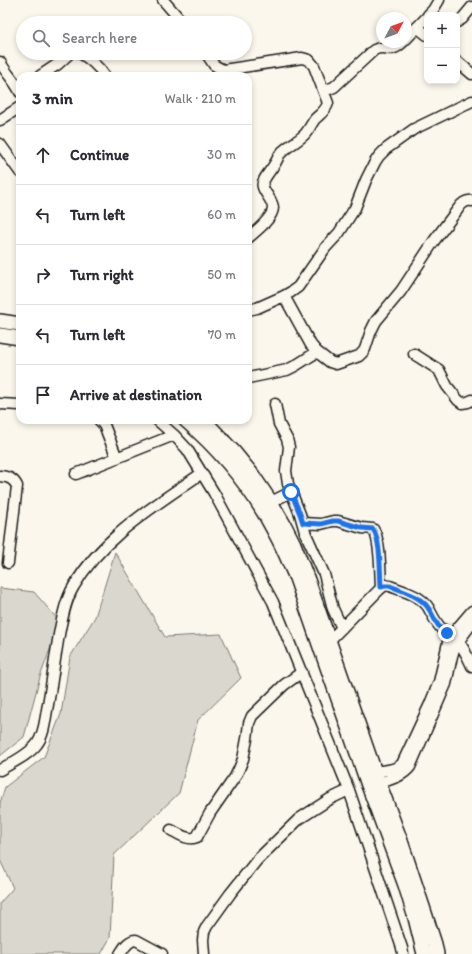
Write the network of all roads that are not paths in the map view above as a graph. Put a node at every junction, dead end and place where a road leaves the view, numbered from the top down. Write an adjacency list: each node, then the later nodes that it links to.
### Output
1 (163, 0): 5 (street)
2 (439, 0): 4 (street)
3 (472, 7): 6 (street)
4 (433, 12)
5 (177, 16)
6 (460, 20)
7 (424, 21): 8 (street)
8 (417, 27): 9 (street); 10 (street)
9 (412, 32)
10 (424, 33)
11 (378, 48): 23 (street)
12 (384, 48): 13 (street)
13 (395, 48)
14 (62, 60): 19 (street)
15 (91, 60): 20 (street)
16 (211, 60): 23 (street)
17 (0, 62): 22 (street)
18 (460, 64): 21 (street)
19 (46, 72)
20 (101, 72)
21 (472, 74)
22 (16, 84)
23 (324, 92): 30 (street)
24 (472, 101): 31 (street)
25 (16, 110): 26 (street)
26 (0, 120)
27 (0, 144): 28 (street)
28 (16, 166)
29 (472, 201): 37 (street)
30 (252, 234)
31 (284, 296): 32 (street); 37 (street)
32 (252, 309)
33 (0, 321): 34 (main road)
34 (16, 323)
35 (0, 335): 36 (main road)
36 (16, 337)
37 (317, 352): 39 (street)
38 (414, 354): 40 (street)
39 (252, 377)
40 (472, 400)
41 (0, 404): 43 (street)
42 (275, 404): 53 (street)
43 (16, 405)
44 (103, 424): 49 (street)
45 (162, 424): 48 (street)
46 (190, 424): 75 (main road)
47 (208, 424): 54 (main road)
48 (174, 435): 49 (street); 50 (street)
49 (117, 458): 51 (street)
50 (202, 473): 56 (street); 67 (street)
51 (76, 474)
52 (0, 476): 58 (street)
53 (291, 492): 54 (street); 55 (street)
54 (271, 502): 64 (main road)
55 (303, 523): 59 (street); 62 (street)
56 (242, 543): 57 (street); 66 (street)
57 (233, 549)
58 (8, 563)
59 (381, 587): 62 (street); 63 (street)
60 (472, 611): 63 (street)
61 (472, 623): 63 (street)
62 (342, 628): 64 (street)
63 (455, 638): 65 (street); 68 (street)
64 (329, 641): 68 (main road)
65 (472, 666)
66 (302, 672): 69 (street); 70 (street)
67 (0, 770)
68 (377, 777): 76 (main road)
69 (350, 790): 73 (street); 74 (street)
70 (171, 830)
71 (120, 954): 72 (street)
72 (162, 954)
73 (204, 954)
74 (402, 954)
75 (424, 954)
76 (437, 954)

